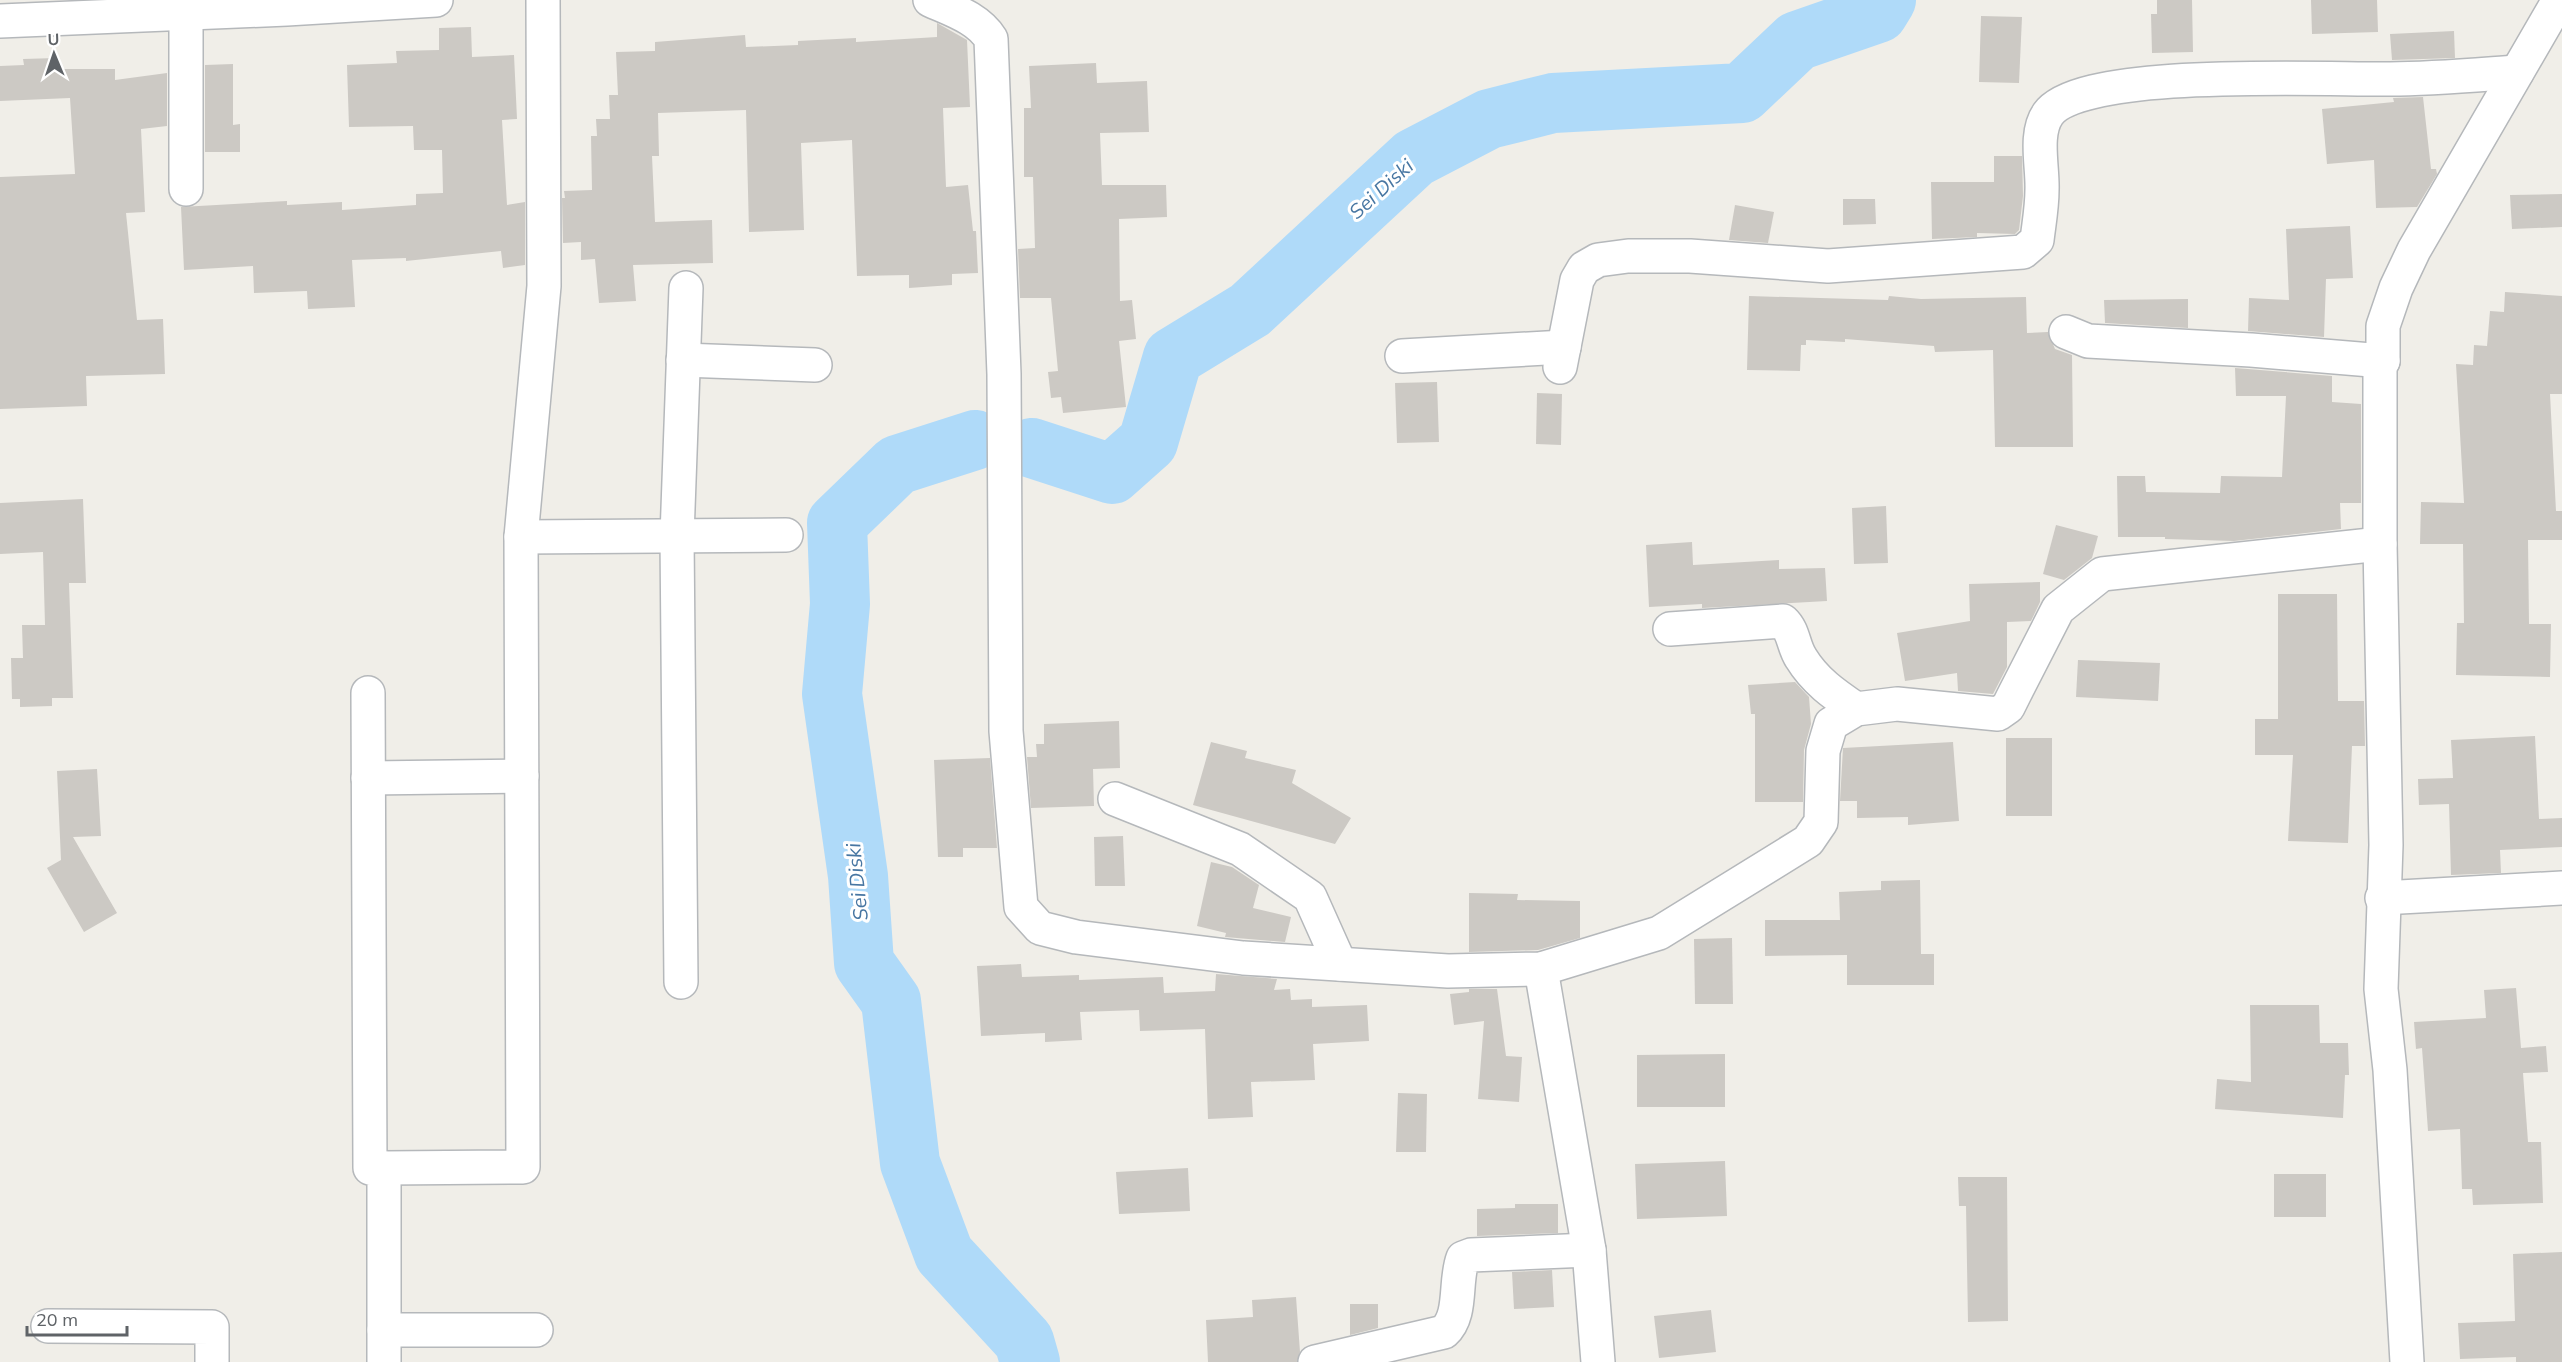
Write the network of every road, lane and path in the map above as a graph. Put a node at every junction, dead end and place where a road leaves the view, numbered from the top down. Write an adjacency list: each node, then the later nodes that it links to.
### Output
1 (435, 0): 5 (street)
2 (543, 0): 18 (street)
3 (930, 0): 28 (street)
4 (2559, 0): 8 (street)
5 (287, 5): 6 (street)
6 (186, 14): 7 (street); 9 (street)
7 (0, 21)
8 (2517, 72): 12 (street); 14 (street)
9 (186, 189)
10 (686, 288): 13 (street)
11 (2066, 332): 14 (street)
12 (1402, 356)
13 (683, 360): 15 (street); 17 (street)
14 (2383, 361): 19 (street)
15 (814, 365)
16 (786, 535): 17 (street)
17 (677, 536): 18 (street); 30 (street)
18 (521, 537): 23 (street)
19 (2380, 544): 22 (street); 27 (street)
20 (1670, 629): 22 (street)
21 (368, 693): 24 (street)
22 (1856, 709): 29 (street)
23 (522, 776): 24 (street); 31 (street)
24 (368, 778): 31 (street)
25 (1115, 799): 28 (street)
26 (2562, 888): 27 (street)
27 (2382, 898): 40 (street)
28 (1340, 964): 29 (street)
29 (1541, 969): 32 (street)
30 (681, 982)
31 (384, 1167): 34 (street)
32 (1589, 1250): 38 (street); 39 (street)
33 (48, 1326): 36 (street)
34 (384, 1330): 35 (street); 37 (street)
35 (536, 1330)
36 (212, 1362)
37 (384, 1362)
38 (1315, 1362)
39 (1598, 1362)
40 (2407, 1362)

